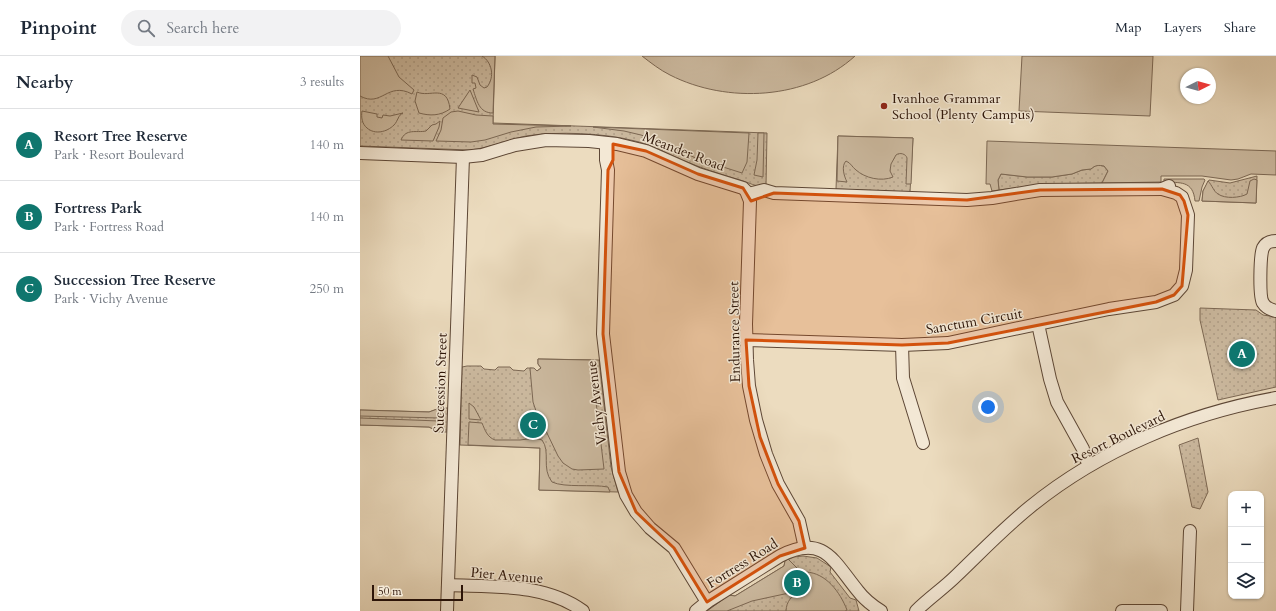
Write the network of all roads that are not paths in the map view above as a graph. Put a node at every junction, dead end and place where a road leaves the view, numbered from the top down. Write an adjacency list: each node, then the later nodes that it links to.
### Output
1 (610, 143): 3 (street, Meander Road); 4 (street, Meander Road); 17 (street, Vichy Avenue)
2 (360, 153): 3 (street, Meander Road)
3 (463, 157): 15 (street, Succession Street)
4 (749, 198): 7 (street, Sanctum Circuit); 8 (street, Endurance Street)
5 (1276, 241): 6 (street)
6 (1276, 311)
7 (1038, 324): 9 (street, Sanctum Circuit); 12 (street)
8 (746, 340): 9 (street, Sanctum Circuit); 14 (street, Endurance Street)
9 (902, 345): 11 (street)
10 (1276, 398): 12 (street, Resort Boulevard)
11 (923, 443)
12 (1092, 464): 18 (street, Resort Boulevard)
13 (1190, 531): 27 (street)
14 (805, 548): 16 (street, Fortress Road); 17 (street, Fortress Road)
15 (448, 586): 19 (street, Succession Street); 20 (street, Pier Avenue)
16 (858, 592): 22 (street, Fortress Road); 23 (street, Fortress Road)
17 (707, 602): 21 (street, Fortress Road)
18 (919, 608): 24 (street, Resort Boulevard)
19 (448, 611)
20 (583, 611)
21 (696, 611)
22 (863, 611)
23 (881, 611)
24 (906, 611)
25 (1122, 611): 26 (street)
26 (1161, 611)
27 (1187, 611)

